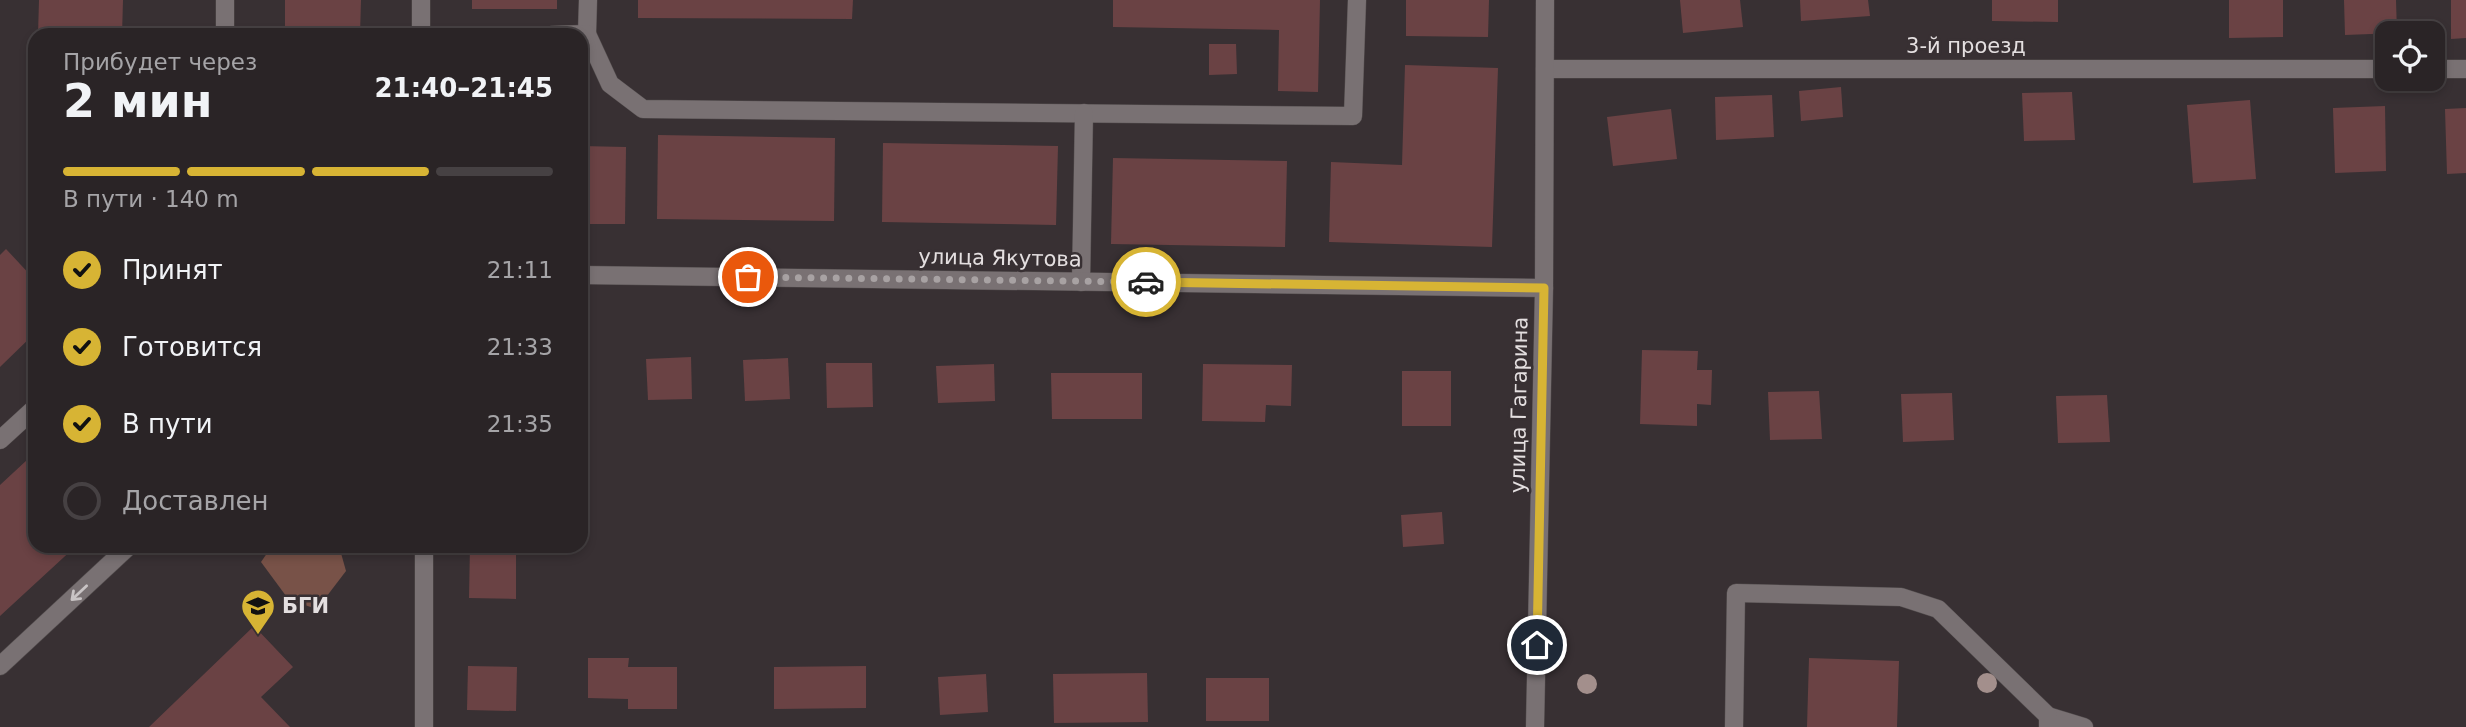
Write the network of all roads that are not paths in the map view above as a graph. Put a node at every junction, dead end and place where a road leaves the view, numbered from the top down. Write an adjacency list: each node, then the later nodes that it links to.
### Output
1 (225, 0): 6 (street)
2 (421, 0): 7 (street)
3 (588, 0): 8 (street)
4 (1357, 0): 14 (street)
5 (1545, 0): 10 (street, улица Гагарина)
6 (225, 28)
7 (421, 28)
8 (587, 28)
9 (588, 36): 14 (street)
10 (1545, 69): 11 (street, 3-й проезд); 17 (street, улица Гагарина)
11 (2375, 69)
12 (2445, 69): 13 (street)
13 (2466, 69)
14 (1084, 113): 16 (street)
15 (588, 275): 16 (street, улица Якутова)
16 (1081, 282): 17 (street, улица Якутова)
17 (1544, 288): 25 (street, улица Гагарина)
18 (28, 414): 19 (street)
19 (0, 440)
20 (121, 553): 22 (street, one-way to 22)
21 (424, 553): 24 (street)
22 (0, 666)
23 (2048, 722): 26 (street); 27 (street)
24 (424, 727)
25 (1535, 727)
26 (1734, 727)
27 (2084, 727)

